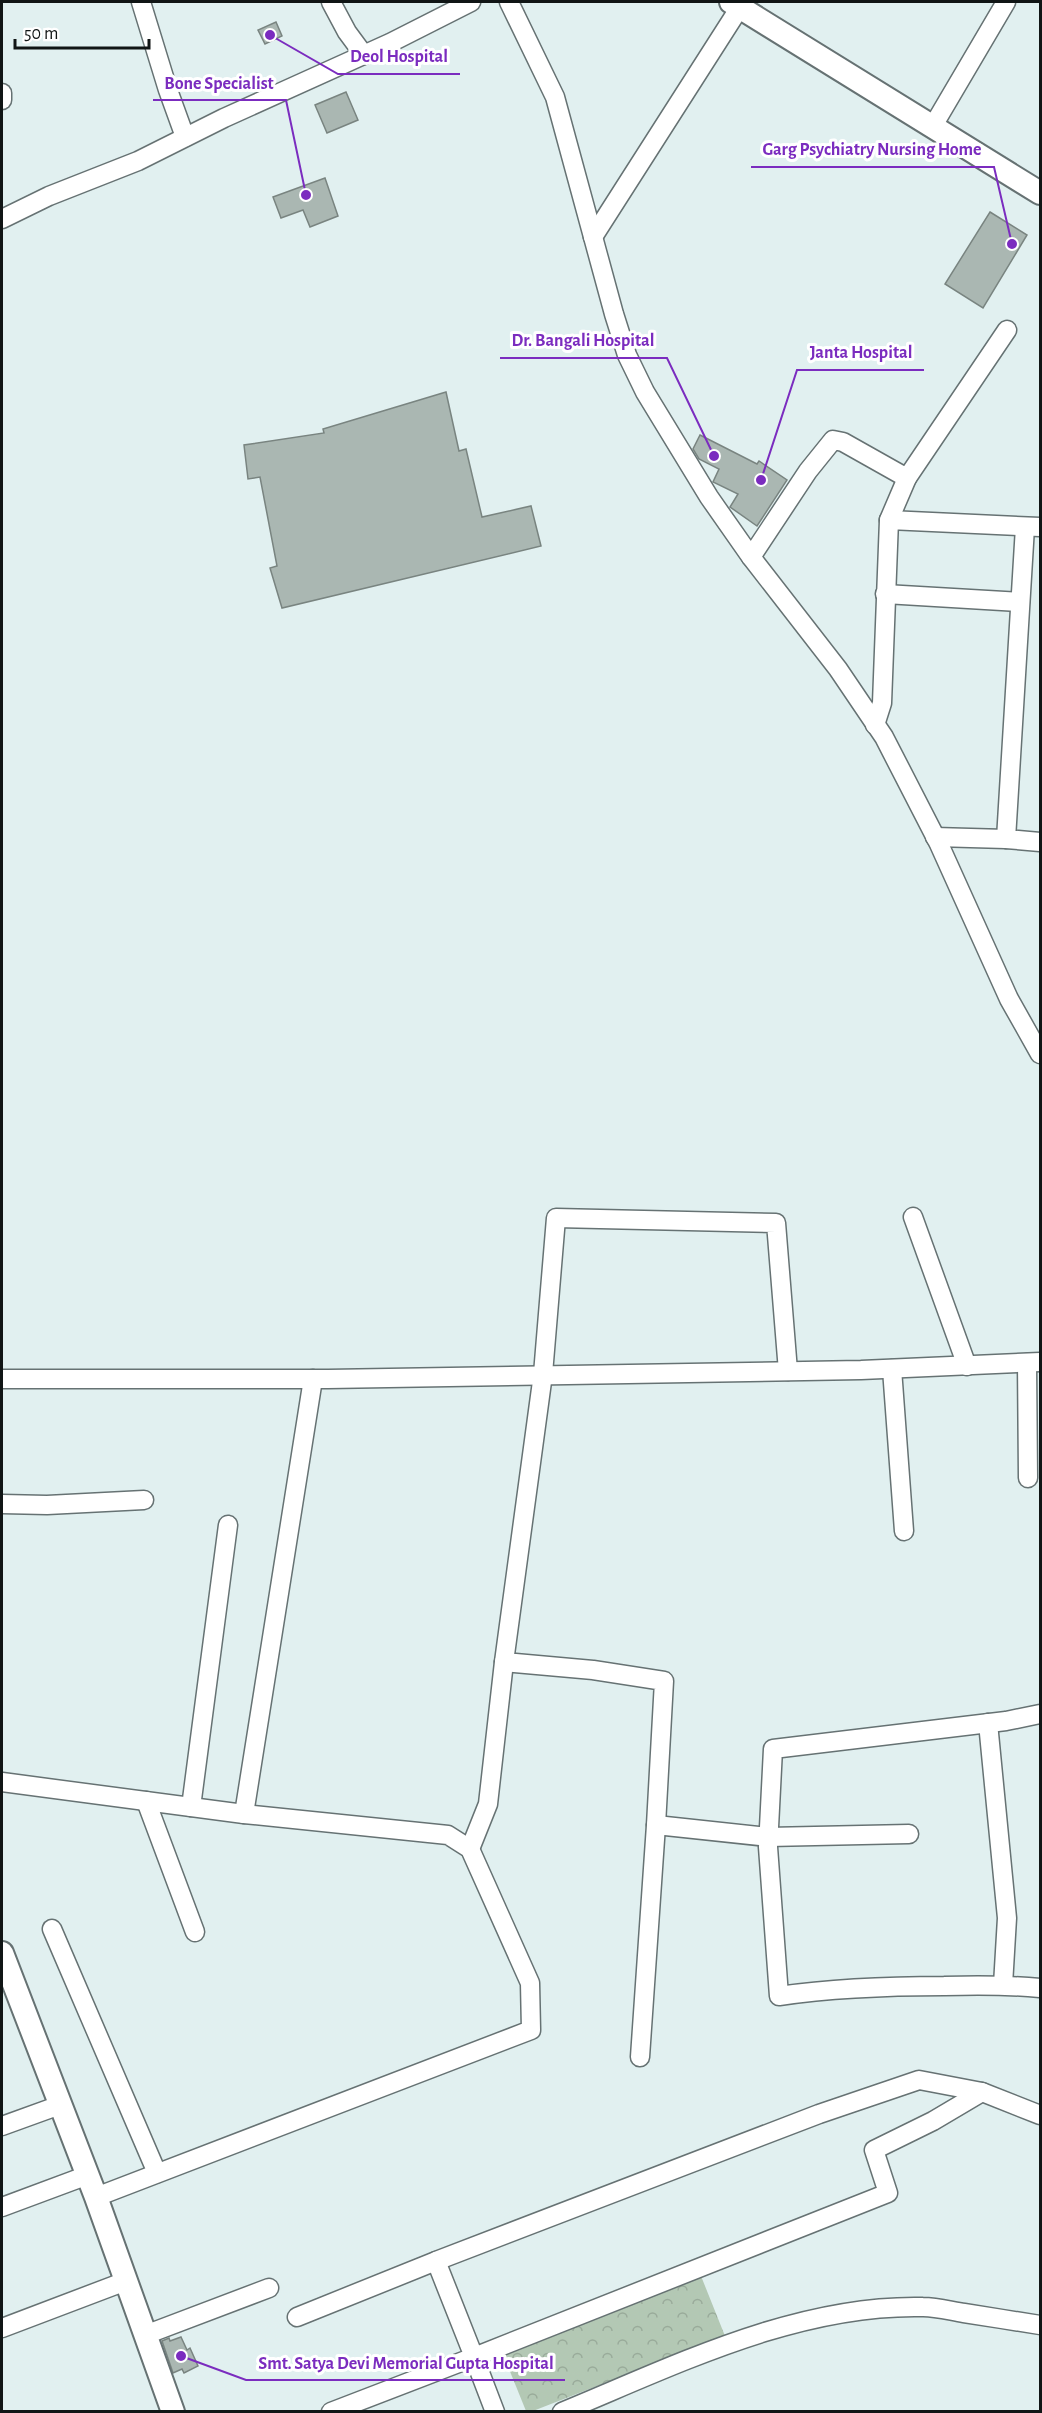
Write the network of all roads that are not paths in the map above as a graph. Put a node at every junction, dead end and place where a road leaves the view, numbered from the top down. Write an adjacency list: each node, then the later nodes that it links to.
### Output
1 (141, 2): 11 (street)
2 (331, 2): 7 (street)
3 (471, 2): 7 (street)
4 (509, 2): 14 (street)
5 (1006, 2): 10 (street)
6 (735, 4): 10 (street); 14 (street)
7 (364, 55): 11 (street)
8 (2, 93): 9 (street)
9 (2, 100)
10 (933, 126): 12 (street)
11 (185, 137): 13 (street)
12 (1041, 193)
13 (2, 219)
14 (593, 237): 19 (street)
15 (1007, 330): 16 (street)
16 (907, 478): 17 (street); 19 (street)
17 (889, 520): 18 (street); 20 (street)
18 (1033, 527): 21 (street)
19 (751, 557): 22 (street)
20 (885, 594): 21 (street); 22 (street)
21 (1020, 602): 24 (street)
22 (875, 725): 23 (street)
23 (935, 837): 24 (street); 26 (street)
24 (1006, 839): 25 (street)
25 (1041, 842)
26 (1041, 1054)
27 (913, 1217): 29 (street)
28 (1034, 1363): 29 (street); 35 (street)
29 (967, 1366): 30 (street)
30 (892, 1369): 31 (street); 39 (street)
31 (788, 1371): 32 (street); 32 (street)
32 (543, 1374): 34 (street); 40 (street)
33 (2, 1379): 34 (street)
34 (313, 1379): 46 (street)
35 (1029, 1478)
36 (144, 1500): 37 (street)
37 (2, 1504)
38 (228, 1525): 45 (street)
39 (904, 1531)
40 (504, 1662): 47 (street); 50 (street)
41 (1041, 1714): 42 (street)
42 (988, 1723): 49 (street); 54 (street)
43 (2, 1782): 44 (street)
44 (147, 1802): 45 (street); 52 (street)
45 (191, 1808): 46 (street)
46 (244, 1814): 50 (street)
47 (657, 1825): 49 (street); 56 (street)
48 (909, 1834): 49 (street)
49 (768, 1837): 54 (street)
50 (470, 1849): 61 (street)
51 (52, 1929): 61 (street)
52 (195, 1932)
53 (2, 1953): 58 (street)
54 (1003, 1985): 55 (street)
55 (1041, 1988)
56 (640, 2057)
57 (982, 2092): 59 (street); 65 (street); 72 (street)
58 (60, 2105): 60 (street); 62 (street)
59 (1041, 2115)
60 (2, 2126)
61 (157, 2173): 63 (street)
62 (88, 2175): 63 (street); 64 (street)
63 (96, 2197): 66 (street)
64 (2, 2207)
65 (436, 2261): 68 (street); 72 (street)
66 (126, 2281): 70 (street); 71 (street)
67 (268, 2288): 71 (street)
68 (297, 2317)
69 (1041, 2325): 76 (street)
70 (2, 2328)
71 (145, 2335): 73 (street)
72 (474, 2357): 74 (street); 75 (street)
73 (173, 2412)
74 (331, 2412)
75 (495, 2412)
76 (562, 2412)

